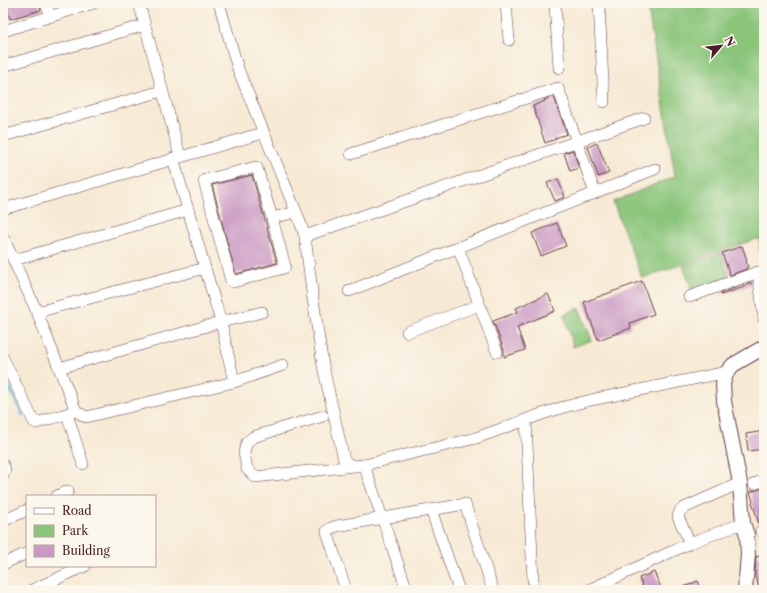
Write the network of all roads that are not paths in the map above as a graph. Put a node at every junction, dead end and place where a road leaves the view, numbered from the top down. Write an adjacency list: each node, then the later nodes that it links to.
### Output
1 (46, 3): 8 (street)
2 (94, 3): 8 (street)
3 (140, 3): 9 (street)
4 (219, 3): 17 (street)
5 (506, 3): 11 (street)
6 (555, 3): 13 (street)
7 (599, 3): 15 (street)
8 (50, 16): 10 (street)
9 (145, 25): 12 (street); 14 (street)
10 (3, 31)
11 (509, 40)
12 (3, 66)
13 (559, 68)
14 (162, 91): 18 (street); 21 (street)
15 (604, 102)
16 (644, 118): 19 (street)
17 (263, 133): 21 (street); 26 (street)
18 (3, 136)
19 (577, 141): 20 (street); 23 (street); 28 (street)
20 (351, 154)
21 (176, 157): 24 (street); 25 (street)
22 (655, 169): 23 (street)
23 (596, 193): 30 (street)
24 (3, 209)
25 (188, 210): 31 (street); 32 (street)
26 (296, 212): 27 (street); 28 (street)
27 (272, 218): 27 (street)
28 (304, 236): 53 (street)
29 (3, 237): 31 (street)
30 (458, 248): 33 (street); 35 (street)
31 (14, 260): 36 (street)
32 (205, 268): 36 (street); 39 (street)
33 (349, 291)
34 (689, 297): 38 (street)
35 (479, 305): 40 (street); 42 (street)
36 (37, 312): 45 (street)
37 (262, 312): 39 (street)
38 (764, 319)
39 (221, 322): 45 (street); 47 (street)
40 (407, 332)
41 (764, 348): 46 (main road)
42 (497, 352)
43 (3, 358): 48 (street)
44 (283, 365): 47 (street)
45 (59, 368): 48 (street)
46 (727, 372): 50 (street); 55 (main road)
47 (234, 382): 48 (street)
48 (72, 413): 51 (street)
49 (323, 416): 53 (street)
50 (526, 420): 53 (street); 65 (street)
51 (83, 464)
52 (3, 465): 54 (street)
53 (359, 466): 58 (street)
54 (3, 475)
55 (740, 483): 60 (main road); 61 (street)
56 (26, 510): 59 (street)
57 (431, 510): 58 (street); 69 (street); 70 (street)
58 (382, 518): 67 (street); 68 (street)
59 (3, 521)
60 (743, 523): 61 (street); 72 (main road); 73 (main road)
61 (690, 543): 71 (street)
62 (26, 554): 63 (street)
63 (3, 564)
64 (83, 567): 66 (street)
65 (533, 580)
66 (32, 590)
67 (346, 590)
68 (407, 590)
69 (459, 590)
70 (493, 590)
71 (589, 590)
72 (737, 590)
73 (745, 590)

